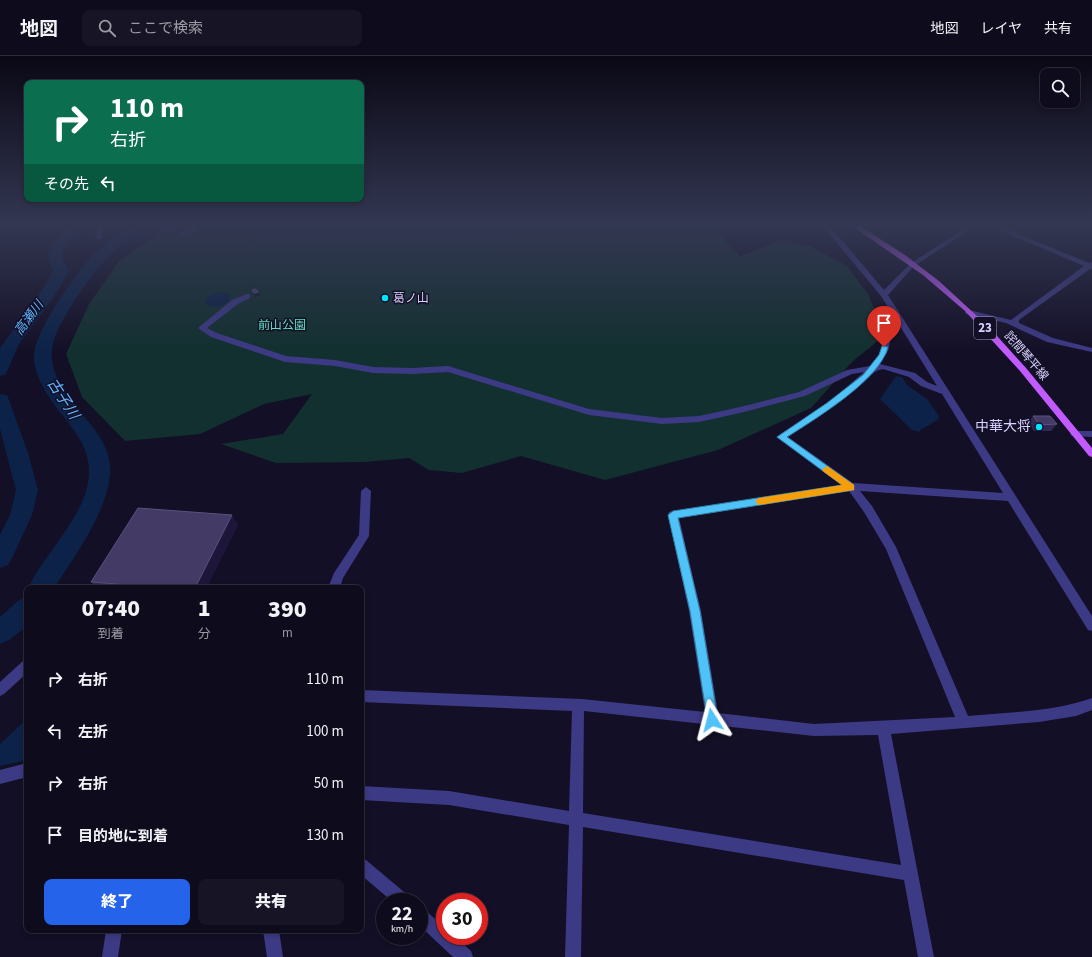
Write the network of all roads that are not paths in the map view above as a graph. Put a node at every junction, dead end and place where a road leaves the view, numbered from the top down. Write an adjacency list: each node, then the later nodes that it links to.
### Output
1 (861, 268): 6 (street)
2 (909, 268): 6 (street)
3 (916, 268): 7 (main road, 詫間琴平線 / 23)
4 (1088, 268): 9 (street)
5 (247, 296): 11 (street)
6 (884, 296): 8 (street)
7 (969, 312): 9 (street); 13 (main road, 詫間琴平線 / 23)
8 (894, 313): 11 (street); 12 (street)
9 (1015, 324): 10 (street)
10 (1092, 350)
11 (871, 368): 12 (street); 16 (street)
12 (944, 392): 18 (street)
13 (1076, 434): 14 (street); 15 (main road, 詫間琴平線 / 23)
14 (1092, 434)
15 (1092, 454)
16 (851, 487): 18 (street); 26 (street); 27 (street)
17 (366, 491): 19 (street)
18 (1010, 497): 20 (street)
19 (335, 585)
20 (1092, 626)
21 (24, 668): 22 (street)
22 (0, 690)
23 (364, 696): 25 (street)
24 (1092, 704): 27 (street)
25 (578, 705): 26 (street); 32 (street)
26 (712, 720): 28 (street)
27 (964, 723): 28 (street)
28 (883, 728): 34 (street)
29 (24, 771): 30 (street)
30 (0, 777)
31 (364, 793): 32 (street)
32 (576, 819): 34 (street); 42 (street)
33 (364, 868): 35 (street)
34 (910, 874): 43 (street)
35 (394, 893)
36 (428, 922): 41 (street)
37 (114, 933): 39 (street)
38 (271, 933): 40 (street)
39 (110, 957)
40 (274, 957)
41 (465, 957)
42 (573, 957)
43 (926, 957)

